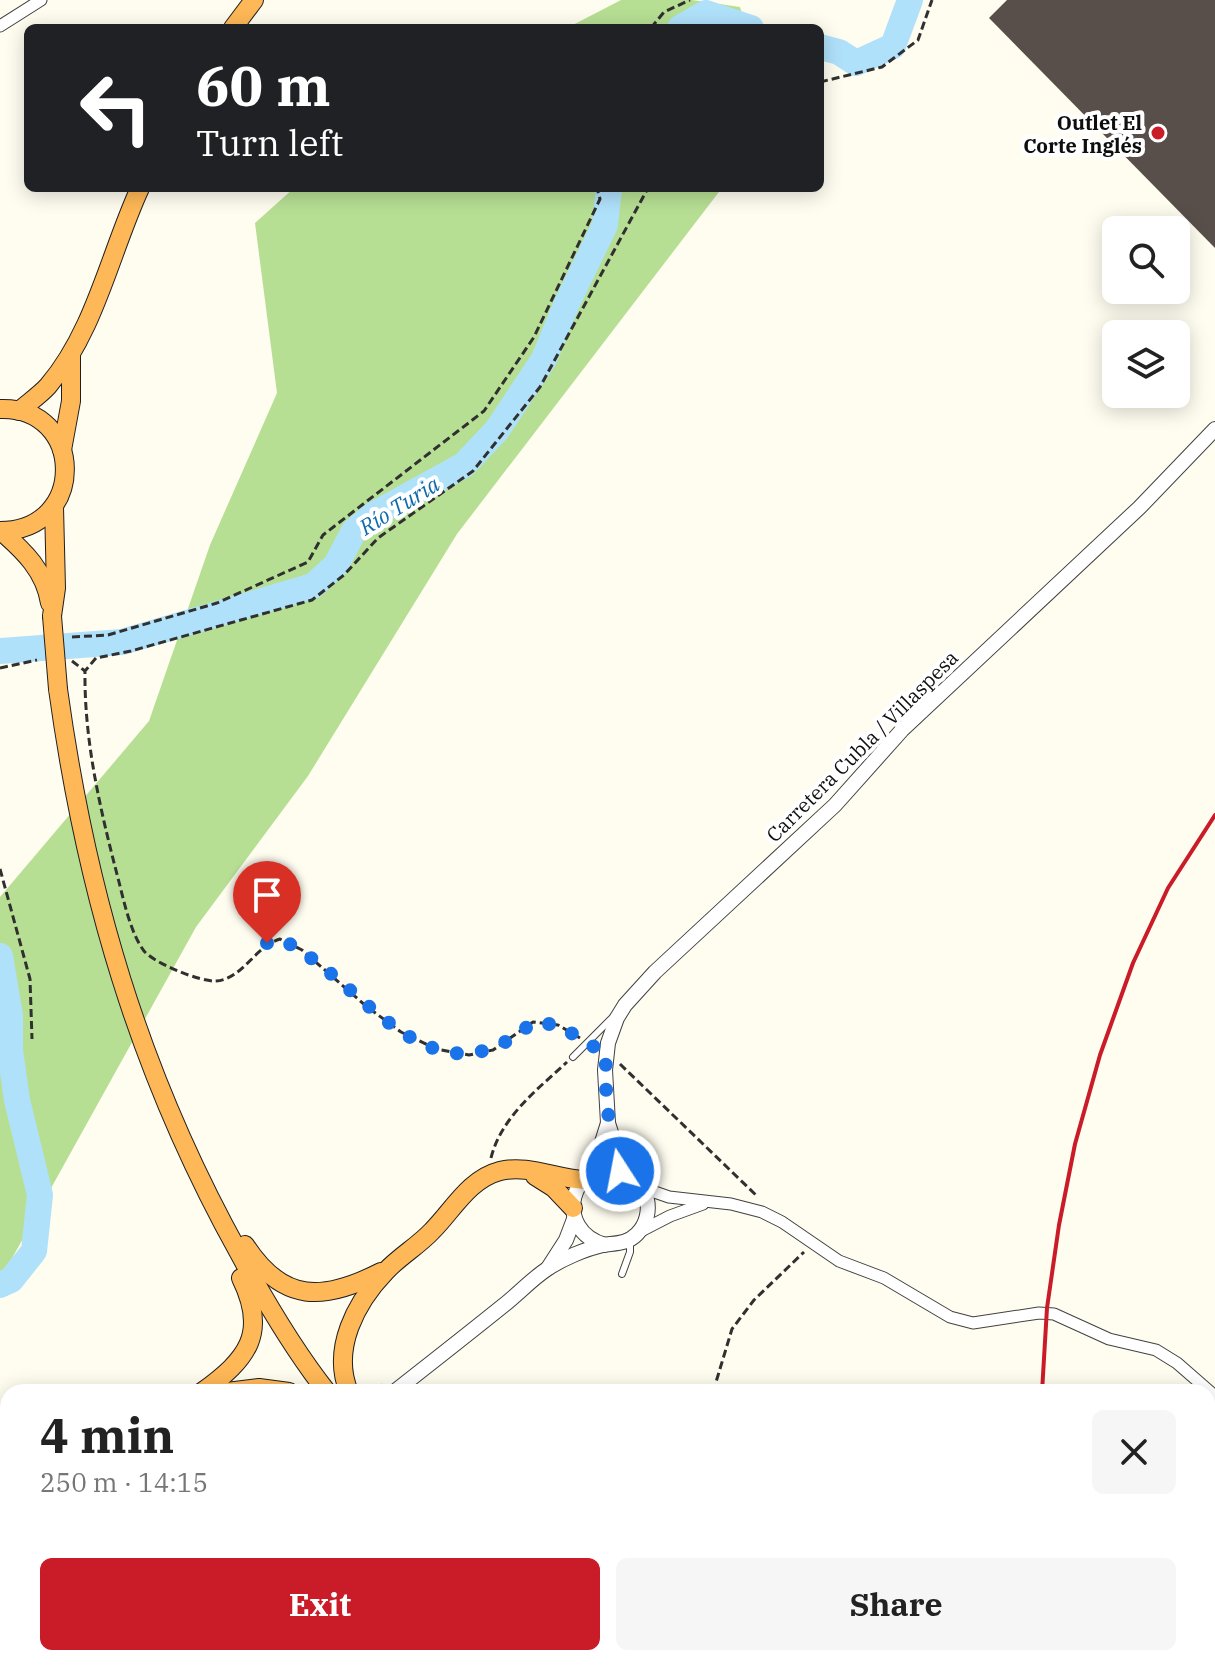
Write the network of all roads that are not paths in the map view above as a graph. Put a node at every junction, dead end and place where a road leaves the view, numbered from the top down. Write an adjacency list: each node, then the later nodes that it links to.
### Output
1 (41, 0): 3 (street)
2 (254, 0): 4 (highway)
3 (2, 20)
4 (236, 24)
5 (138, 192): 6 (highway)
6 (71, 354): 7 (highway); 9 (highway)
7 (10, 410): 9 (highway)
8 (1215, 429): 13 (street, Carretera Cubla / Villaspesa)
9 (62, 450): 10 (highway)
10 (54, 507): 11 (highway); 12 (highway)
11 (0, 531): 12 (highway)
12 (52, 616): 16 (highway, bridge)
13 (625, 1005): 14 (lane); 15 (street, Carretera Cubla / Villaspesa)
14 (573, 1057)
15 (608, 1123): 18 (street, Carretera Cubla / Villaspesa); 19 (street, Carretera Cubla / Villaspesa)
16 (184, 1145): 21 (highway); 26 (highway)
17 (526, 1170): 19 (highway); 23 (highway); 26 (highway)
18 (629, 1174): 19 (street); 20 (street)
19 (588, 1177): 23 (street)
20 (643, 1188): 22 (street); 24 (street)
21 (210, 1201): 29 (highway); 30 (highway)
22 (708, 1203): 24 (street); 33 (street)
23 (573, 1213): 25 (street); 27 (street)
24 (634, 1236): 25 (street); 28 (lane)
25 (605, 1245): 27 (street)
26 (387, 1269): 31 (highway)
27 (548, 1269): 32 (street)
28 (622, 1274)
29 (212, 1384)
30 (322, 1384)
31 (346, 1384)
32 (394, 1384)
33 (1201, 1384)

